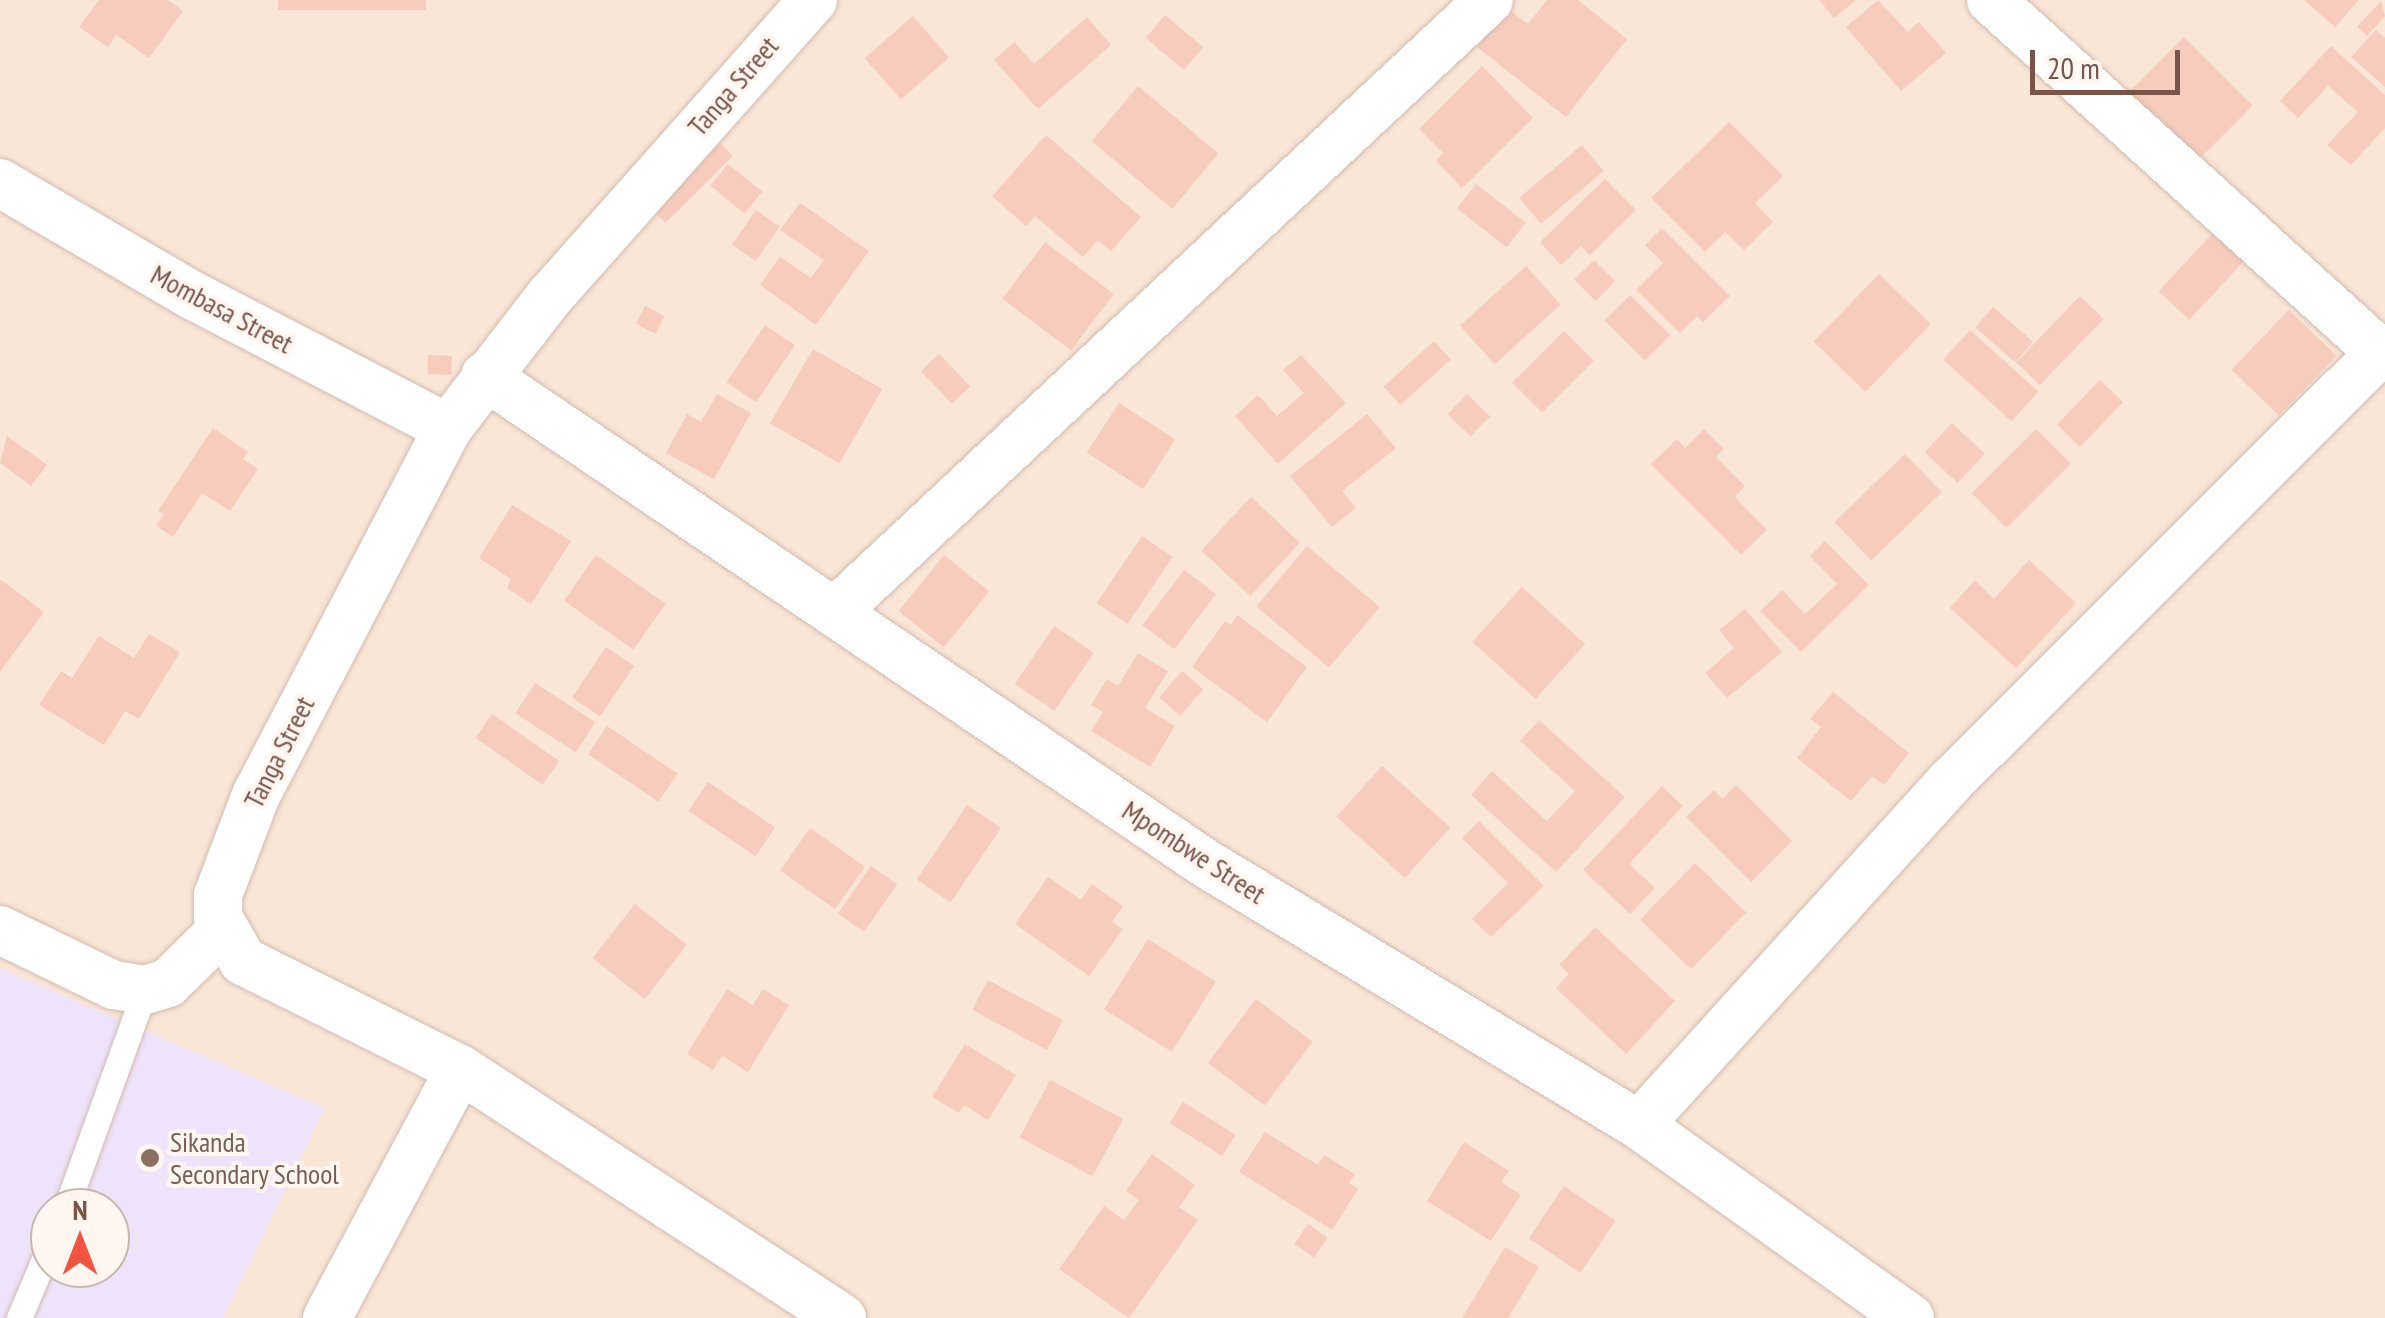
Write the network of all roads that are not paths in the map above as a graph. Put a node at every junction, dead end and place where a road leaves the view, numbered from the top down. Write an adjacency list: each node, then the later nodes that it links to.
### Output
1 (1489, 0): 8 (street)
2 (1991, 0): 5 (street)
3 (787, 6): 6 (street, Tanga Street)
4 (0, 183): 7 (street, Mombasa Street)
5 (2382, 355): 13 (street)
6 (485, 376): 7 (street, Tanga Street); 8 (street, Mpombwe Street)
7 (448, 428): 10 (street, Tanga Street)
8 (838, 608): 13 (street, Mpombwe Street)
9 (0, 930): 11 (street)
10 (222, 930): 11 (street); 12 (street)
11 (145, 990): 14 (lane)
12 (460, 1070): 17 (street); 18 (street)
13 (1639, 1125): 19 (street, Mpombwe Street)
14 (73, 1188)
15 (32, 1288): 16 (lane)
16 (19, 1318)
17 (327, 1318)
18 (842, 1318)
19 (1910, 1318)

